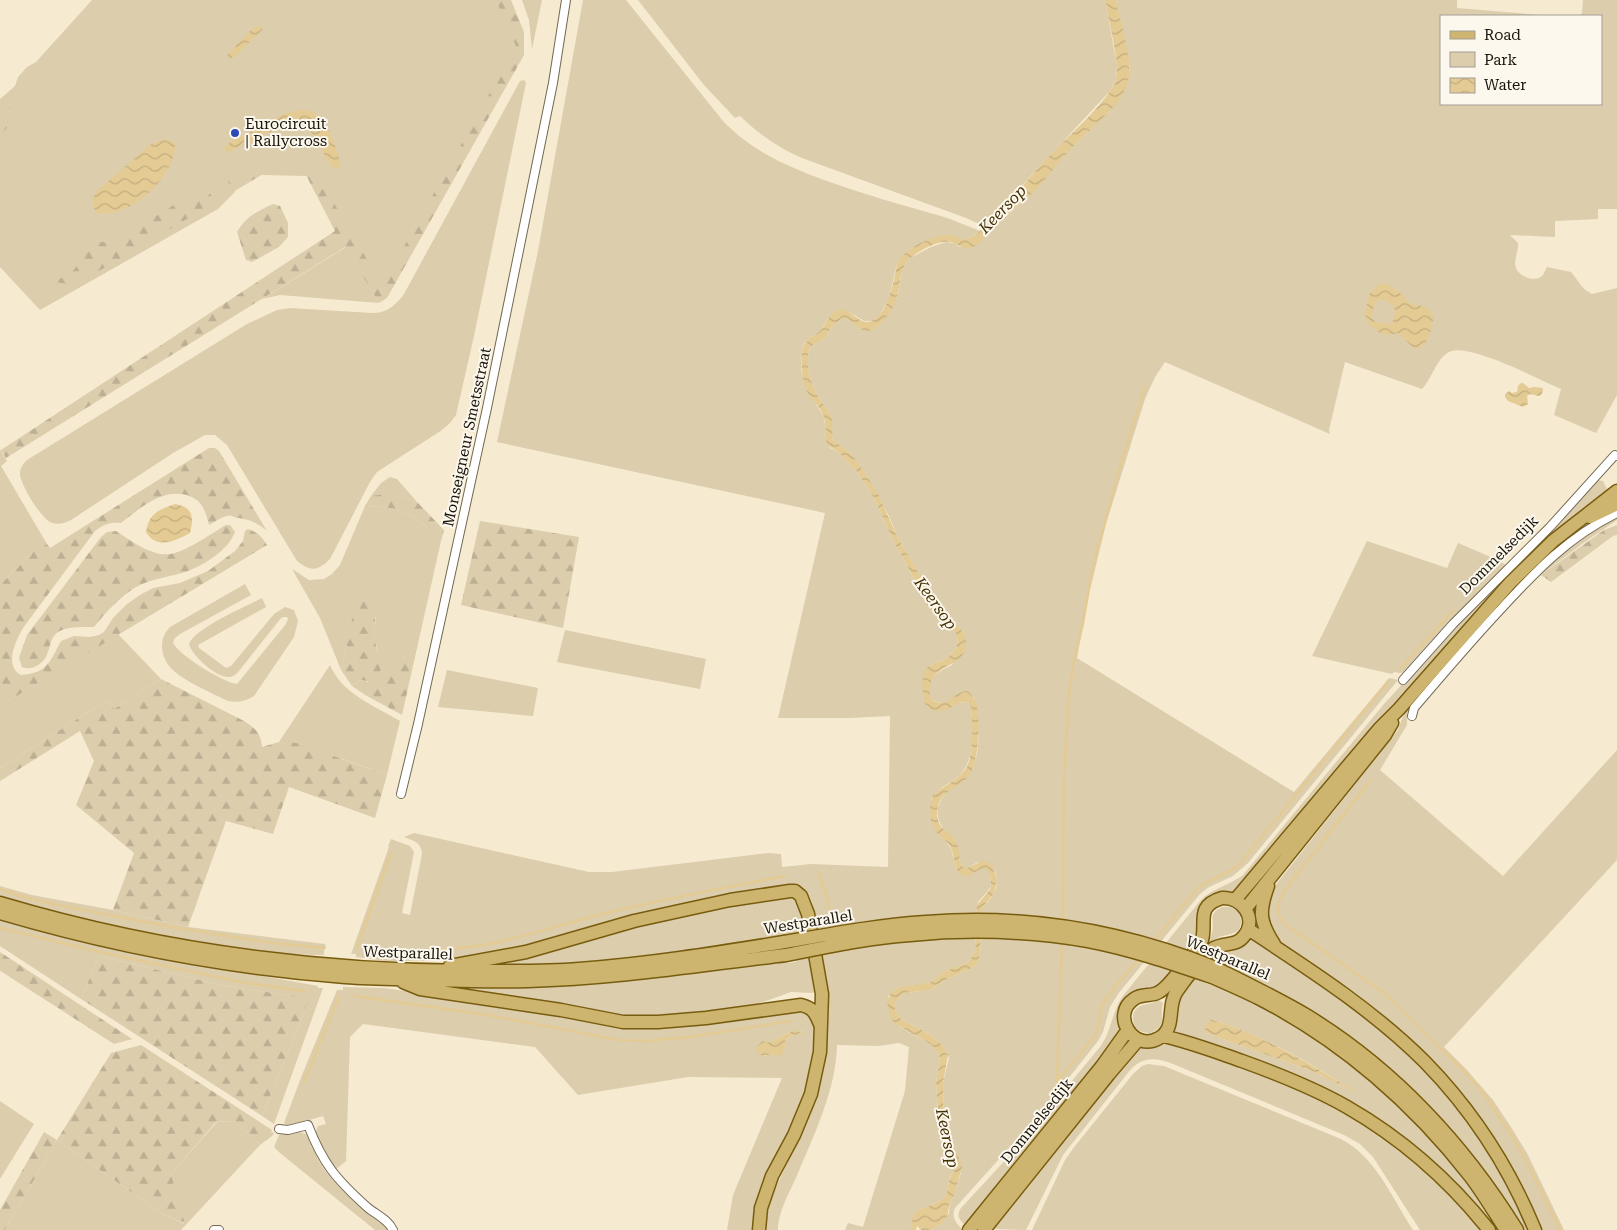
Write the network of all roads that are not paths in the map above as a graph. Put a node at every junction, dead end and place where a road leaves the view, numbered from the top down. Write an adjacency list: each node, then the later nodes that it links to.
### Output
1 (566, 0): 10 (street, Monseigneur Smetsstraat)
2 (1617, 456): 7 (street, Dommelsedijk)
3 (1617, 491): 6 (main road, Dommelsedijk)
4 (1617, 504): 6 (main road, Dommelsedijk)
5 (1617, 512): 9 (street)
6 (1580, 520): 8 (main road, Dommelsedijk)
7 (1403, 680)
8 (1399, 710): 11 (main road, Dommelsedijk); 12 (main road, Dommelsedijk)
9 (1412, 716)
10 (401, 794)
11 (1269, 881): 14 (main road, Dommelsedijk); 17 (main road)
12 (1235, 900): 14 (main road); 24 (main road)
13 (0, 903): 19 (main road, Westparallel)
14 (1246, 908): 16 (main road)
15 (0, 913): 19 (main road, Westparallel)
16 (1248, 929): 17 (main road); 25 (main road)
17 (1276, 946): 34 (main road)
18 (785, 948): 20 (main road, Westparallel); 21 (main road, Westparallel, bridge); 22 (main road, Westparallel)
19 (337, 971): 20 (main road, Westparallel); 22 (main road, Westparallel)
20 (433, 971): 23 (main road)
21 (1214, 973): 32 (main road, Westparallel); 33 (main road, Westparallel)
22 (397, 979): 23 (main road)
23 (820, 1024): 30 (main road)
24 (1127, 1030): 26 (main road); 28 (main road, Dommelsedijk)
25 (1163, 1036): 26 (main road); 31 (main road)
26 (1138, 1040): 28 (main road, Dommelsedijk)
27 (279, 1129): 29 (street)
28 (979, 1227)
29 (393, 1230)
30 (758, 1230)
31 (1489, 1230)
32 (1506, 1230)
33 (1517, 1230)
34 (1535, 1230)

